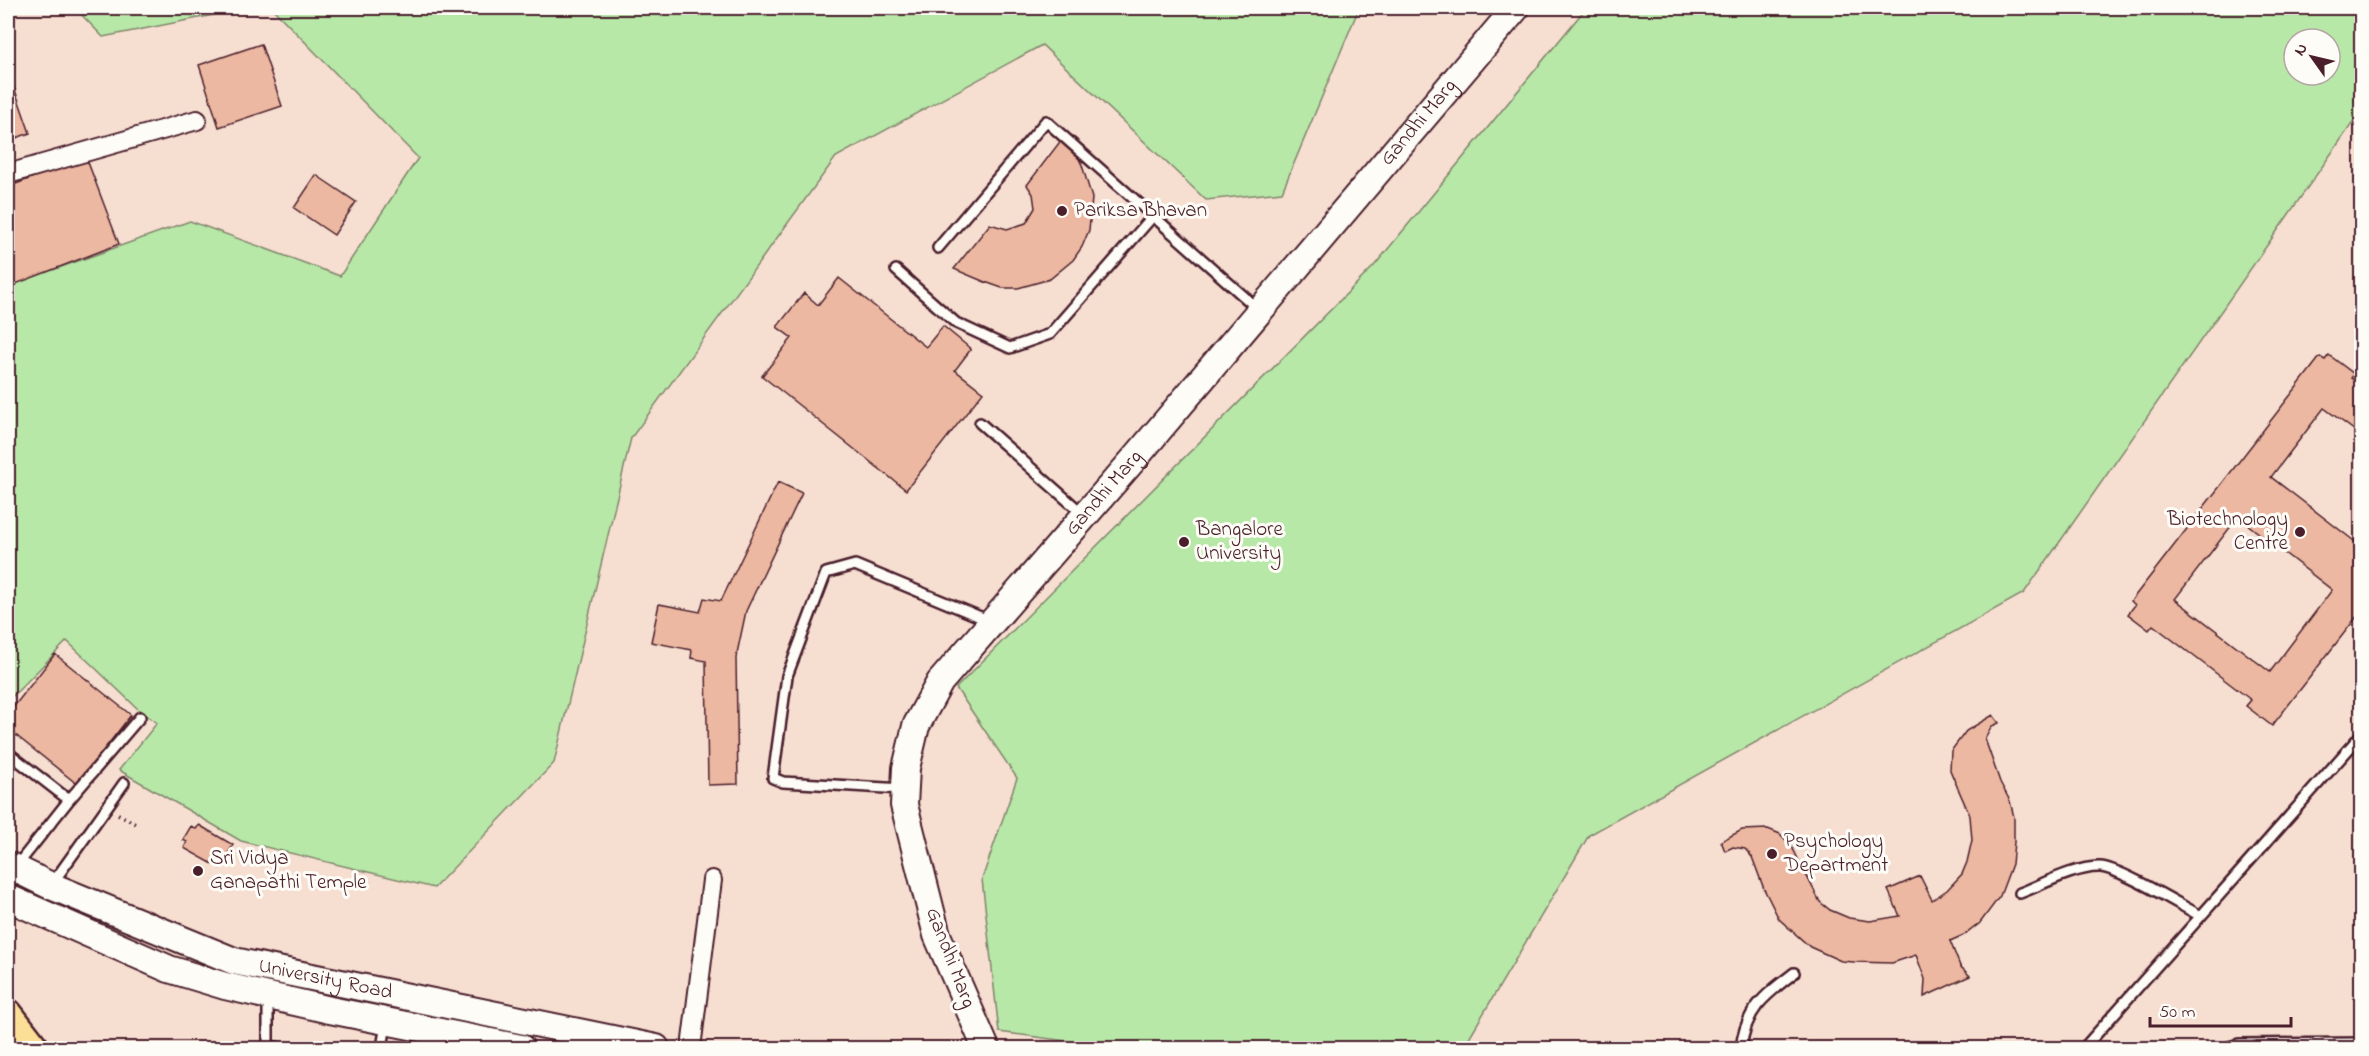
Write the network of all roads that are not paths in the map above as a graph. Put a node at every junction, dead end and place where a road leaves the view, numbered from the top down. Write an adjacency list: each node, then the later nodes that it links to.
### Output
1 (1516, 8): 7 (main road, Gandhi Marg)
2 (196, 120): 3 (street)
3 (8, 174)
4 (1153, 216): 5 (lane); 6 (lane); 7 (lane)
5 (938, 249)
6 (896, 270)
7 (1260, 310): 9 (main road, Gandhi Marg)
8 (980, 423): 9 (lane)
9 (1085, 515): 10 (main road, Gandhi Marg)
10 (993, 622): 15 (main road, Gandhi Marg); 15 (lane)
11 (140, 717): 16 (lane)
12 (2361, 734): 22 (lane)
13 (8, 759): 16 (lane)
14 (124, 783): 19 (lane)
15 (905, 789): 38 (main road, Gandhi Marg)
16 (69, 800): 17 (lane)
17 (11, 867): 19 (main road, University Road)
18 (712, 880): 37 (street)
19 (62, 890): 23 (main road); 26 (main road, University Road)
20 (2019, 894): 22 (lane)
21 (8, 898): 23 (main road, University Road)
22 (2201, 916): 40 (lane)
23 (61, 921): 25 (main road, University Road)
24 (1794, 973): 39 (lane)
25 (268, 996): 28 (main road, University Road); 31 (lane)
26 (474, 1011): 29 (main road); 36 (main road, University Road)
27 (8, 1013): 32 (main road)
28 (387, 1021): 29 (main road, University Road); 34 (lane)
29 (470, 1038): 35 (main road, University Road)
30 (2361, 1043): 41 (lane)
31 (268, 1047): 33 (lane)
32 (35, 1048)
33 (280, 1048)
34 (382, 1048)
35 (521, 1048)
36 (656, 1048)
37 (691, 1048)
38 (986, 1048)
39 (1741, 1048)
40 (2084, 1048)
41 (2226, 1048)

